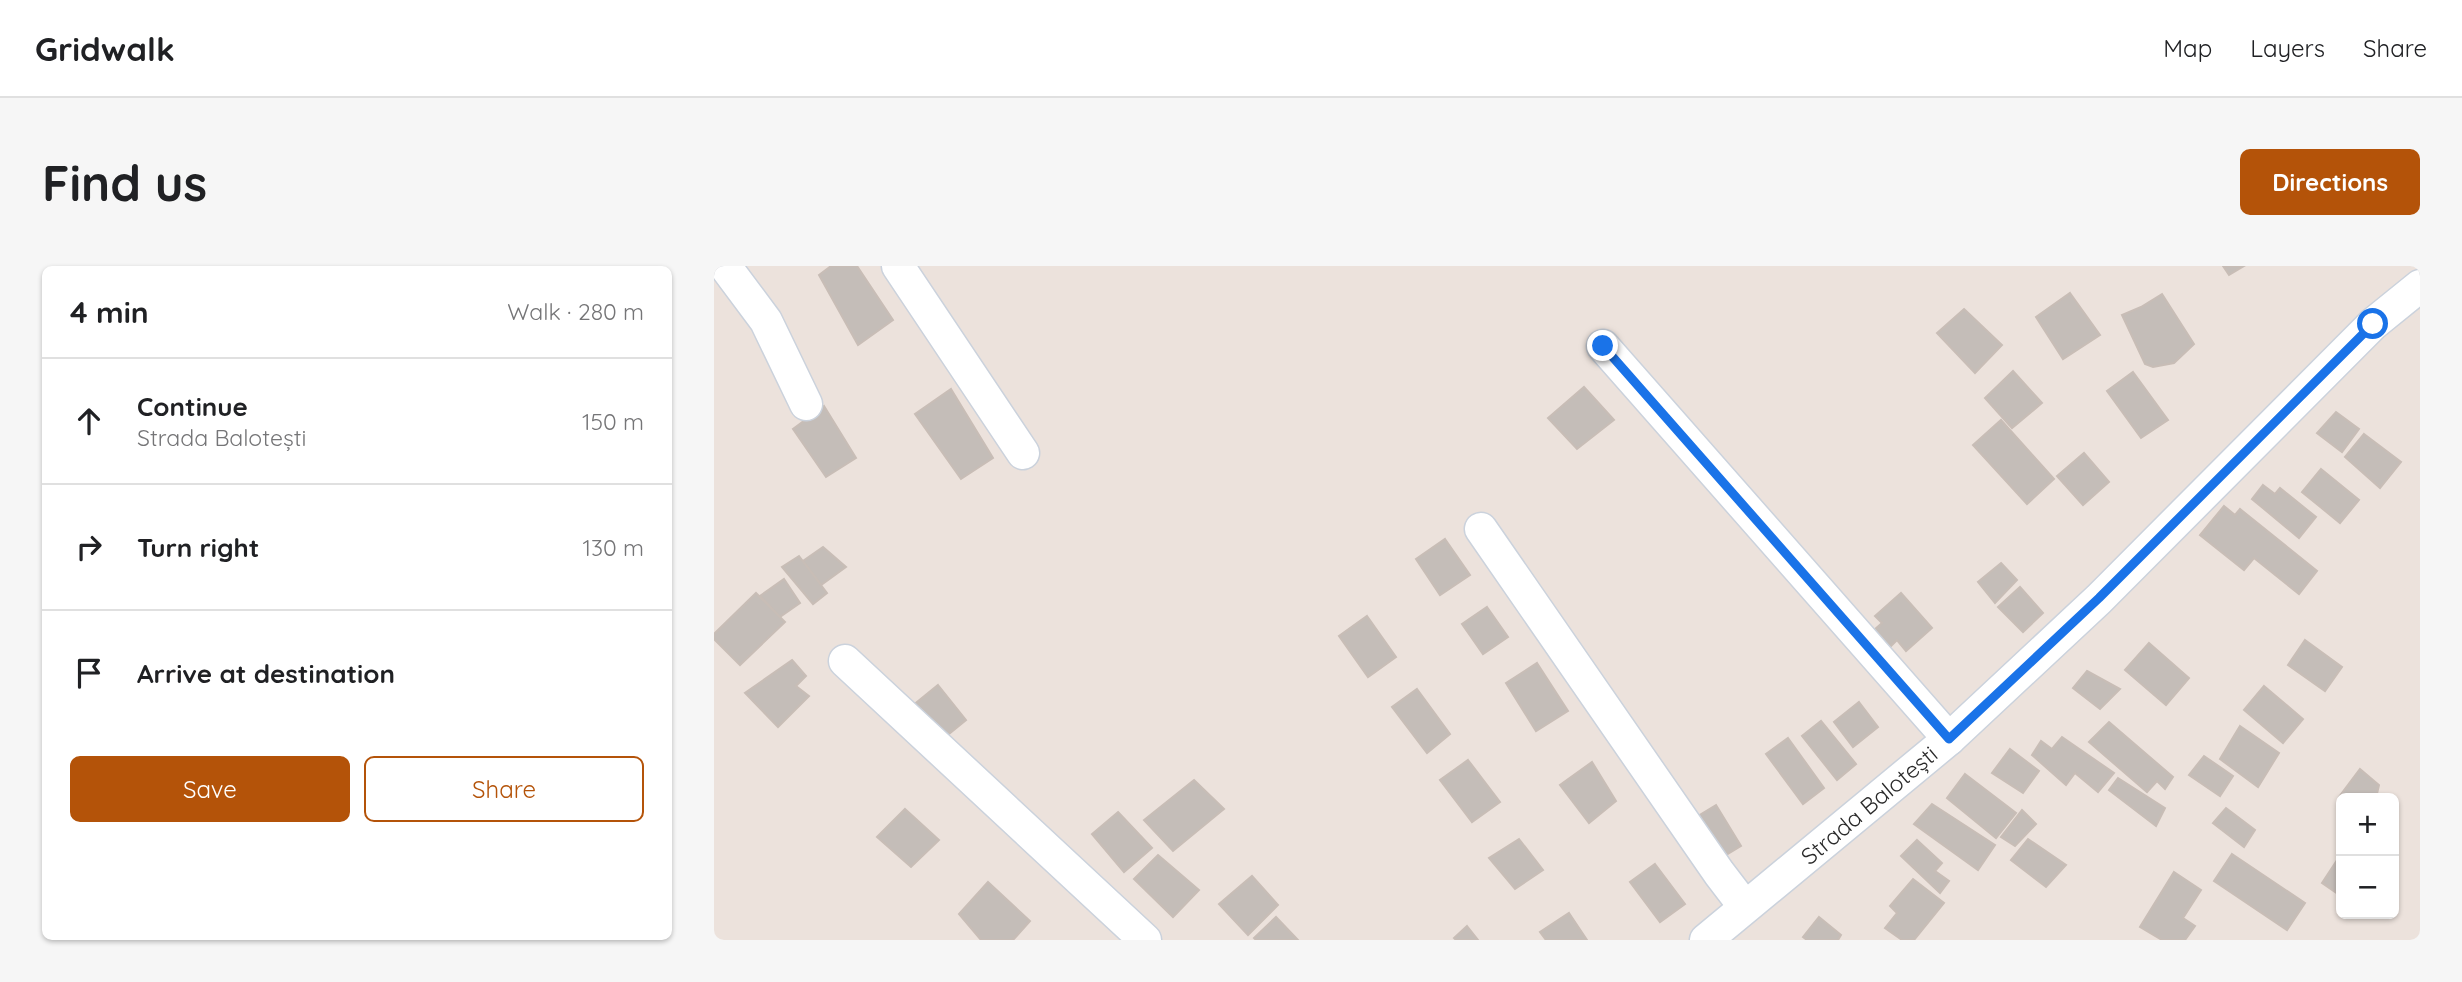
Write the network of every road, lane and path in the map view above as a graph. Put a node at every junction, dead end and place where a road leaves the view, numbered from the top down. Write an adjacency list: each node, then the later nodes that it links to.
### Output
1 (725, 266): 5 (street)
2 (898, 266): 6 (street)
3 (2420, 286): 9 (street, Strada Balotești)
4 (1603, 346): 9 (street)
5 (806, 404)
6 (1023, 453)
7 (1481, 529): 10 (street)
8 (845, 661): 11 (street)
9 (1949, 739): 10 (street, Strada Balotești)
10 (1745, 907): 12 (street, Strada Balotești)
11 (1145, 940)
12 (1706, 940)

